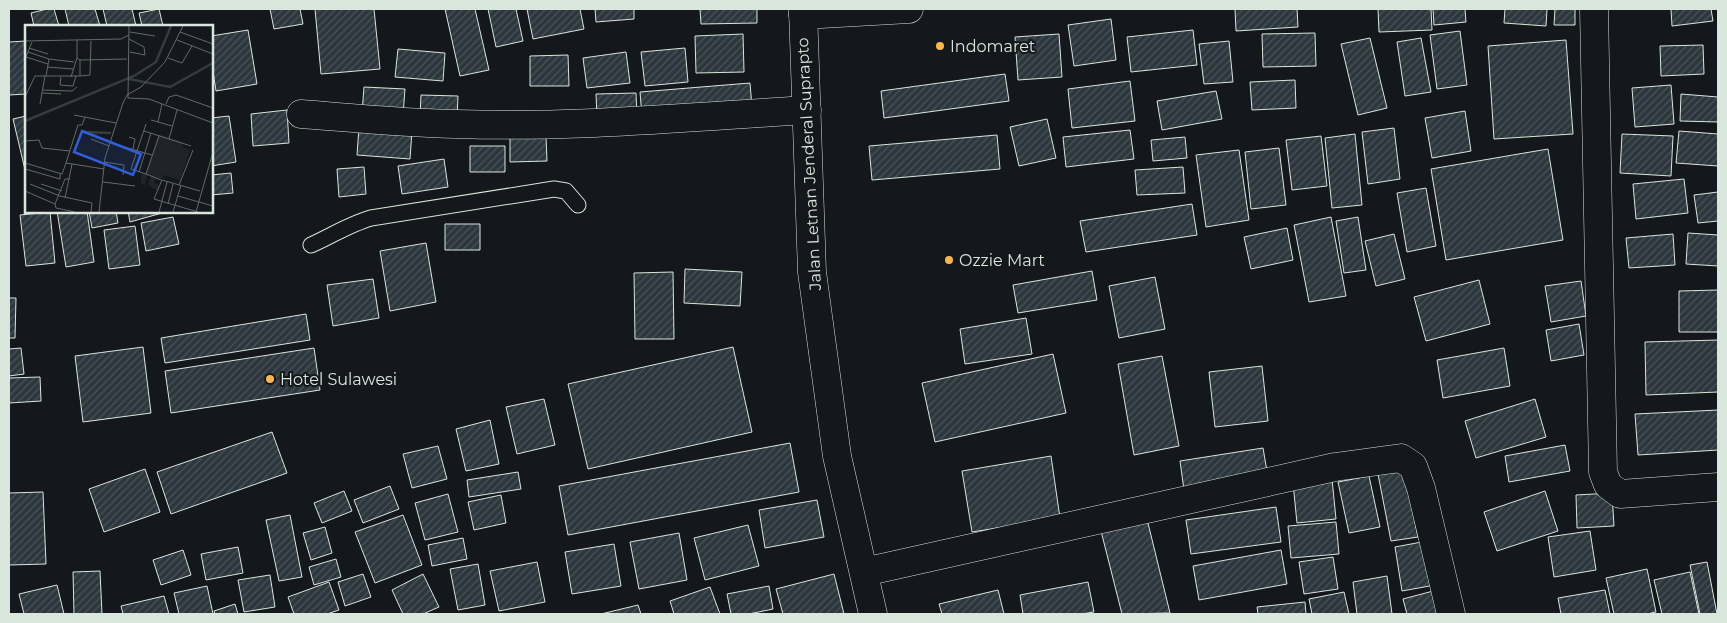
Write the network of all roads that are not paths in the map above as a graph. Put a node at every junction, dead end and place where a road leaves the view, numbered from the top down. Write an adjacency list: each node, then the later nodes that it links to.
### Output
1 (910, 9): 3 (street)
2 (1594, 9): 8 (street)
3 (803, 12): 4 (street, Jalan Letnan Jenderal Suprapto)
4 (807, 110): 5 (street); 9 (street, Jalan Letnan Jenderal Suprapto)
5 (301, 114)
6 (578, 205): 7 (lane)
7 (311, 245)
8 (1718, 487)
9 (864, 572): 10 (street, Jalan Letnan Jenderal Suprapto); 11 (street)
10 (873, 614)
11 (1451, 614)

